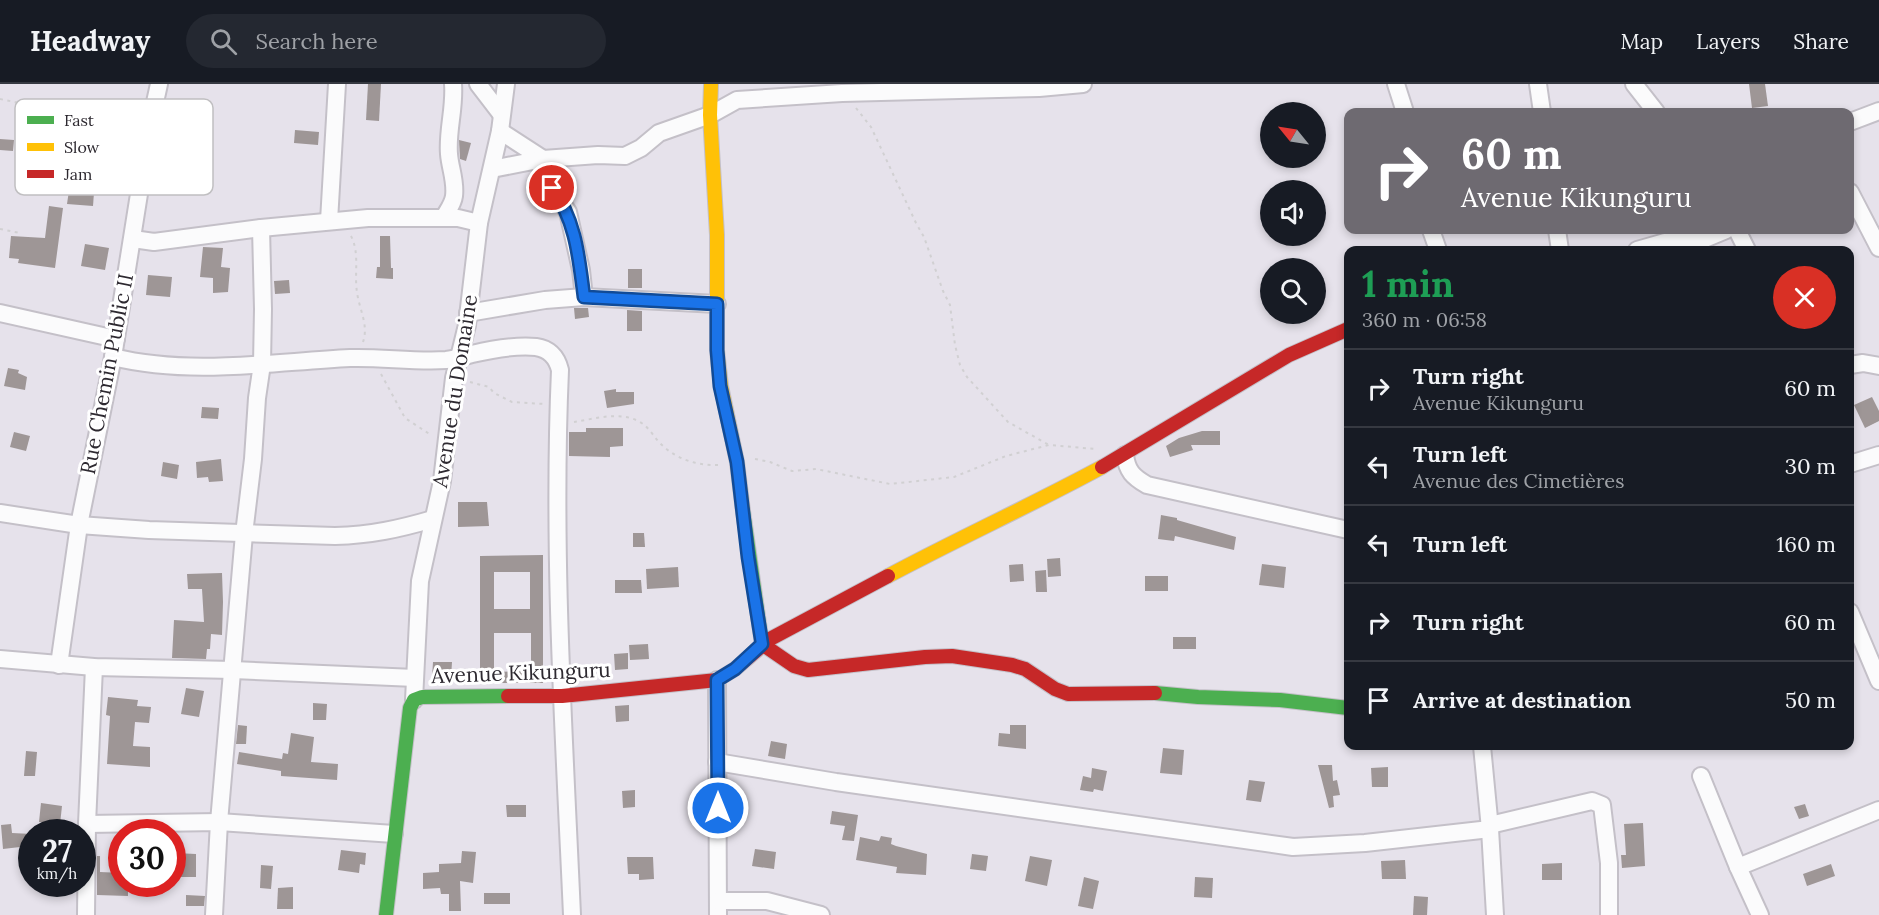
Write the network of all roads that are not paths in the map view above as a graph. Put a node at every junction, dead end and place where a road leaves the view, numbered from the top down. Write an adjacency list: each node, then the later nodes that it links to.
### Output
1 (159, 84): 11 (street, Rue Chemin Public II)
2 (338, 84): 25 (street)
3 (453, 84): 24 (street)
4 (478, 84): 19 (street)
5 (506, 84): 19 (street, Avenue du Domaine)
6 (1083, 84): 12 (street)
7 (1396, 84): 13 (street)
8 (1538, 84): 14 (street)
9 (1634, 84): 15 (street)
10 (711, 85): 12 (street); 17 (street)
11 (156, 99)
12 (737, 100): 17 (street)
13 (1404, 108)
14 (1541, 108)
15 (1653, 108)
16 (1879, 111): 18 (street)
17 (710, 115): 20 (street); 34 (street)
18 (1854, 120)
19 (500, 123): 20 (street); 21 (street, Avenue du Domaine)
20 (543, 159): 21 (street); 33 (street)
21 (492, 169): 26 (street, Avenue du Domaine)
22 (140, 195): 29 (street, Rue Chemin Public II)
23 (1854, 211): 32 (street)
24 (444, 217): 25 (street); 26 (street)
25 (330, 221): 27 (street)
26 (479, 223): 36 (street, Avenue du Domaine)
27 (261, 228): 29 (street); 41 (street)
28 (1717, 234): 30 (street)
29 (133, 239): 38 (street, Rue Chemin Public II)
30 (1703, 240): 31 (street)
31 (1651, 246)
32 (1879, 248)
33 (584, 297): 34 (street); 36 (street)
34 (717, 304): 53 (street)
35 (0, 313): 38 (street)
36 (468, 313): 40 (street, Avenue du Domaine)
37 (1344, 331): 45 (street, Avenue Kikunguru)
38 (116, 339): 39 (street, Rue Chemin Public II)
39 (113, 357): 41 (street); 49 (street, Rue Chemin Public II)
40 (460, 357): 41 (street); 48 (street, Avenue du Domaine); 61 (street)
41 (262, 364): 51 (street)
42 (1854, 364): 43 (street)
43 (1879, 366)
44 (1879, 454): 46 (street)
45 (1125, 455): 50 (street); 53 (street, Avenue Kikunguru)
46 (1854, 463)
47 (0, 513): 49 (street)
48 (433, 519): 51 (street); 58 (street, Avenue du Domaine)
49 (79, 525): 51 (street); 55 (street, Rue Chemin Public II)
50 (1344, 530)
51 (244, 534): 57 (street)
52 (1854, 622): 60 (street)
53 (762, 644): 59 (street, Avenue Kikunguru); 63 (street)
54 (0, 659): 55 (street)
55 (59, 665): 56 (street)
56 (94, 667): 57 (street); 68 (street)
57 (233, 670): 58 (street); 69 (street)
58 (416, 678): 62 (street, Avenue du Domaine)
59 (717, 680): 61 (street, Avenue Kikunguru); 65 (street)
60 (1879, 681)
61 (562, 696): 62 (street, Avenue Kikunguru); 79 (street)
62 (414, 700): 72 (street, Avenue Kikunguru)
63 (1344, 708)
64 (1482, 750): 71 (street)
65 (717, 762): 71 (street); 75 (street)
66 (1701, 776): 73 (street)
67 (1879, 810): 73 (street)
68 (87, 819)
69 (219, 822): 70 (street); 72 (street); 77 (street)
70 (96, 824)
71 (1490, 827): 81 (street); 82 (street)
72 (394, 834): 78 (street, Avenue Kikunguru)
73 (1738, 867): 83 (street)
74 (86, 897): 76 (street)
75 (718, 908): 80 (street)
76 (86, 915)
77 (214, 915)
78 (386, 915)
79 (572, 915)
80 (821, 915)
81 (1495, 915)
82 (1610, 915)
83 (1760, 915)

